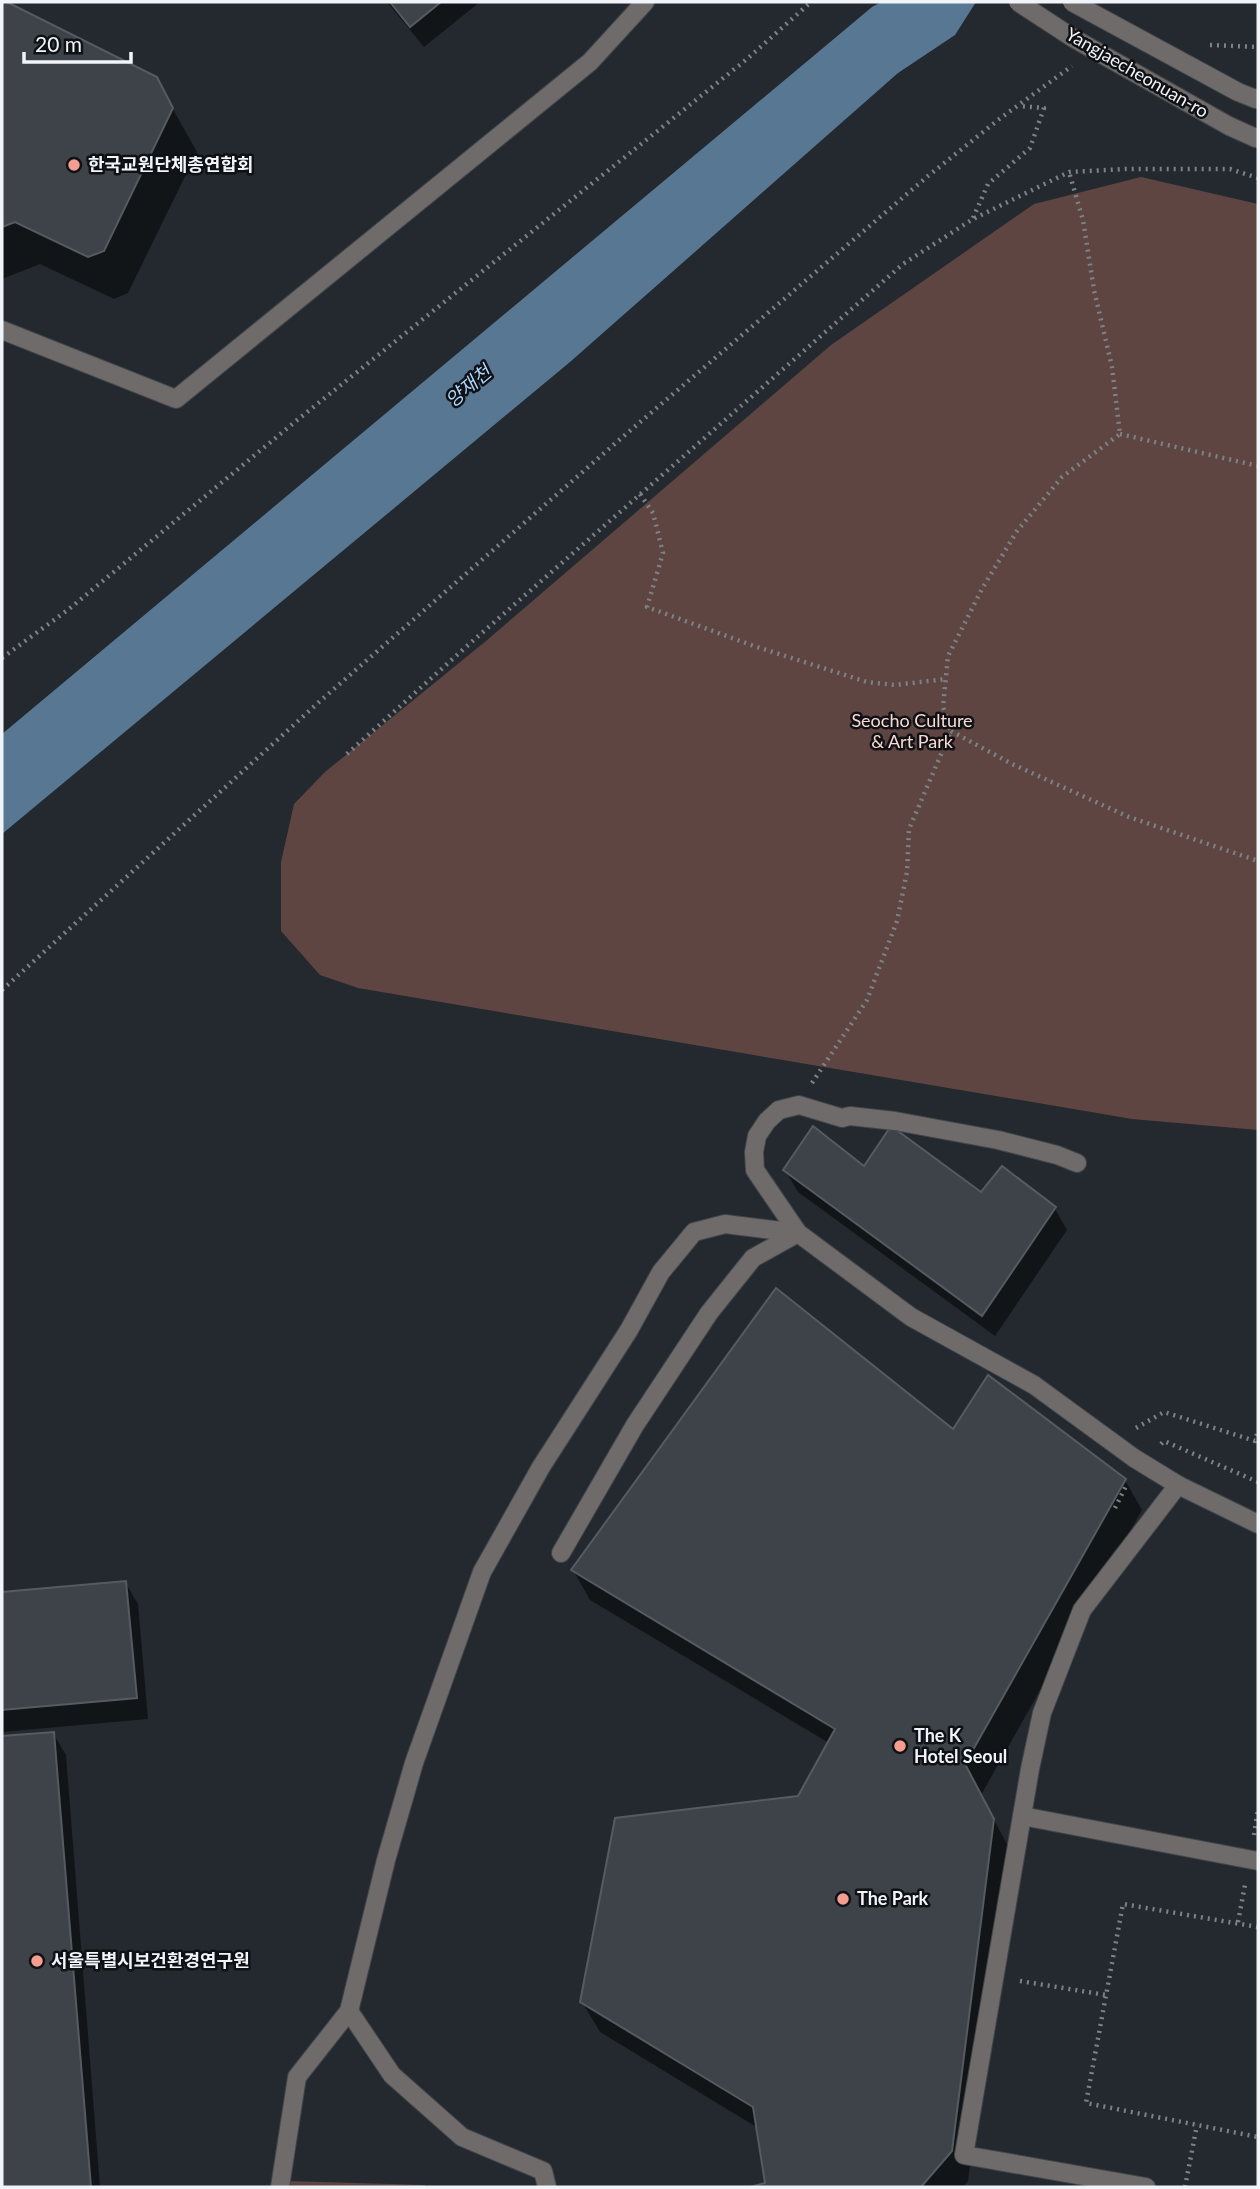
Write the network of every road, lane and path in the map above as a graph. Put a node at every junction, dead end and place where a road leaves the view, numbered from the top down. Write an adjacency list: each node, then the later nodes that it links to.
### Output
1 (645, 2): 10 (street)
2 (811, 2): 14 (path)
3 (1018, 2): 6 (street, Yangjaecheonuan-ro, bridge)
4 (1072, 2): 5 (street, Yangjaecheonuan-ro, bridge)
5 (1258, 100)
6 (1258, 139)
7 (1069, 172): 8 (path); 9 (path); 11 (path)
8 (1258, 178)
9 (973, 219): 13 (path); 19 (path)
10 (2, 330)
11 (1120, 434): 12 (path); 15 (path)
12 (1258, 466)
13 (640, 494): 15 (path); 17 (path)
14 (2, 658)
15 (946, 679): 16 (path)
16 (951, 731): 18 (path); 20 (path)
17 (347, 754)
18 (1258, 861)
19 (2, 990)
20 (799, 1105): 21 (street); 22 (street)
21 (1077, 1163)
22 (798, 1233): 27 (street); 29 (street); 35 (street)
23 (1134, 1429): 24 (path)
24 (1258, 1430)
25 (1164, 1441): 26 (path)
26 (1258, 1482)
27 (1178, 1485): 28 (street); 30 (street)
28 (1258, 1524)
29 (561, 1553)
30 (1023, 1816): 31 (street); 33 (street)
31 (1258, 1861)
32 (1258, 1927): 34 (path)
33 (995, 1977): 34 (path); 40 (street)
34 (1106, 1995): 36 (path)
35 (349, 2011): 38 (street); 39 (street)
36 (1197, 2125): 37 (path); 41 (path)
37 (1258, 2137)
38 (280, 2187)
39 (547, 2187)
40 (1146, 2187)
41 (1185, 2187)

